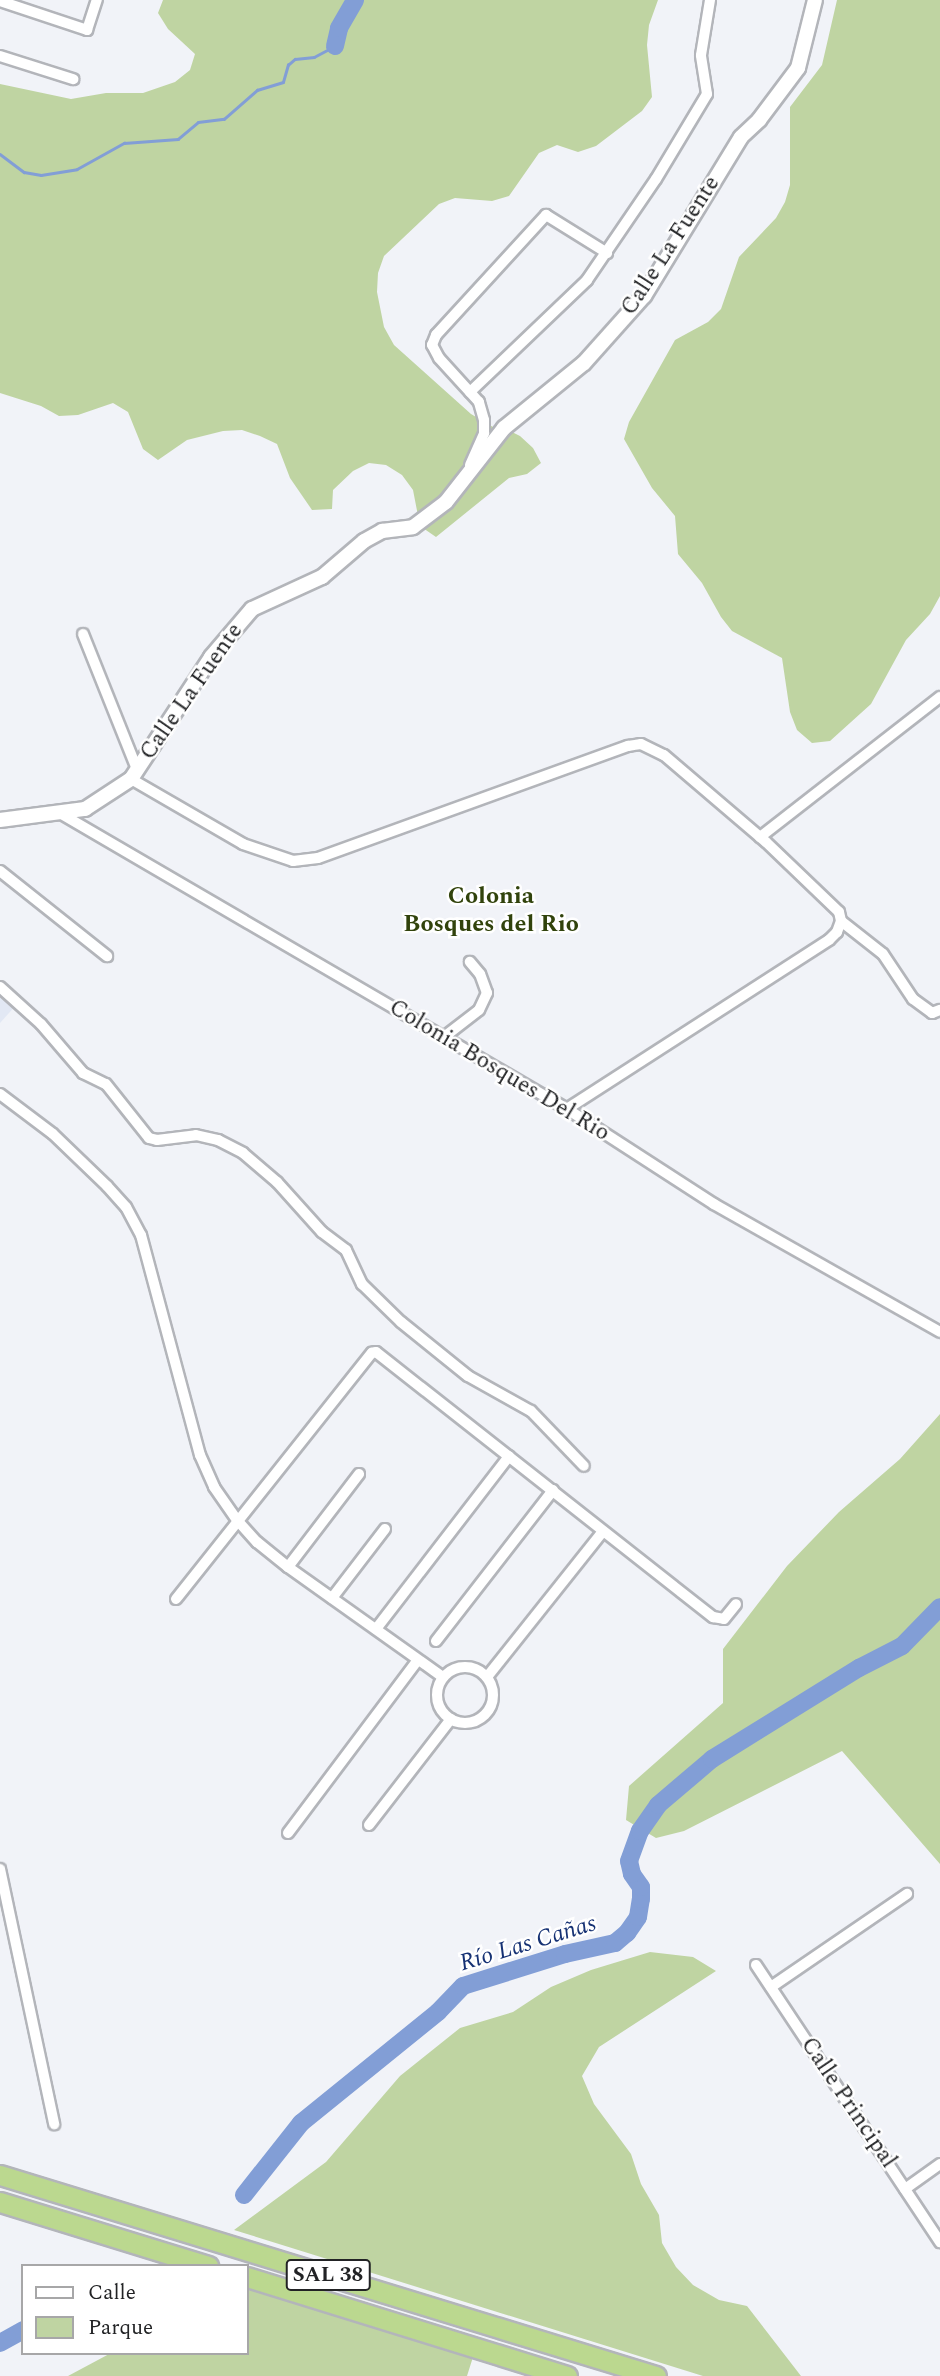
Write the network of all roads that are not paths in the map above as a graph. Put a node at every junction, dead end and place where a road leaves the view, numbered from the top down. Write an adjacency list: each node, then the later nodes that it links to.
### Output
1 (97, 0): 4 (street)
2 (710, 0): 7 (street)
3 (815, 0): 9 (street, Calle La Fuente)
4 (0, 1)
5 (0, 56): 6 (street)
6 (73, 79)
7 (607, 253): 8 (street); 8 (street)
8 (470, 392): 9 (street)
9 (461, 487): 12 (street, Calle La Fuente)
10 (83, 634): 12 (street)
11 (940, 697): 15 (street)
12 (134, 774): 13 (street, Calle La Fuente); 15 (street)
13 (58, 812): 14 (street, Calle La Fuente); 22 (street, Colonia Bosques Del Rio)
14 (0, 820)
15 (760, 837): 17 (street)
16 (0, 870): 18 (street)
17 (841, 921): 21 (street); 24 (street)
18 (107, 956)
19 (470, 962): 22 (street)
20 (0, 987): 27 (street)
21 (940, 1010)
22 (444, 1037): 24 (street, Colonia Bosques Del Rio)
23 (0, 1094): 30 (street)
24 (567, 1109): 25 (street, Colonia Bosques Del Rio)
25 (940, 1332)
26 (509, 1456): 29 (street); 30 (street); 37 (street)
27 (584, 1466)
28 (359, 1474): 33 (street)
29 (553, 1490): 32 (street); 38 (street)
30 (237, 1520): 33 (street); 35 (street)
31 (385, 1529): 34 (street)
32 (603, 1531): 36 (street); 41 (street)
33 (288, 1567): 34 (street)
34 (332, 1598): 37 (street)
35 (176, 1599)
36 (736, 1604)
37 (376, 1629): 39 (street)
38 (436, 1641)
39 (417, 1661): 40 (street); 44 (street)
40 (443, 1677): 41 (street); 42 (street)
41 (486, 1677): 42 (street)
42 (452, 1719): 43 (street)
43 (369, 1825)
44 (288, 1833)
45 (0, 1869): 46 (street)
46 (1, 1882): 50 (street)
47 (907, 1894): 49 (street)
48 (756, 1965): 49 (street, Calle Principal)
49 (771, 1987): 54 (street, Calle Principal)
50 (54, 2124)
51 (940, 2164): 54 (street)
52 (0, 2175): 53 (highway, SAL 38)
53 (42, 2189): 56 (highway, SAL 38); 57 (highway)
54 (905, 2189): 59 (street, Calle Principal)
55 (0, 2202): 57 (highway)
56 (98, 2206): 58 (highway); 63 (highway, SAL 38)
57 (33, 2213): 58 (highway)
58 (93, 2232): 60 (highway)
59 (940, 2242)
60 (201, 2264)
61 (248, 2277): 62 (highway, SAL 38)
62 (567, 2376)
63 (656, 2376)

